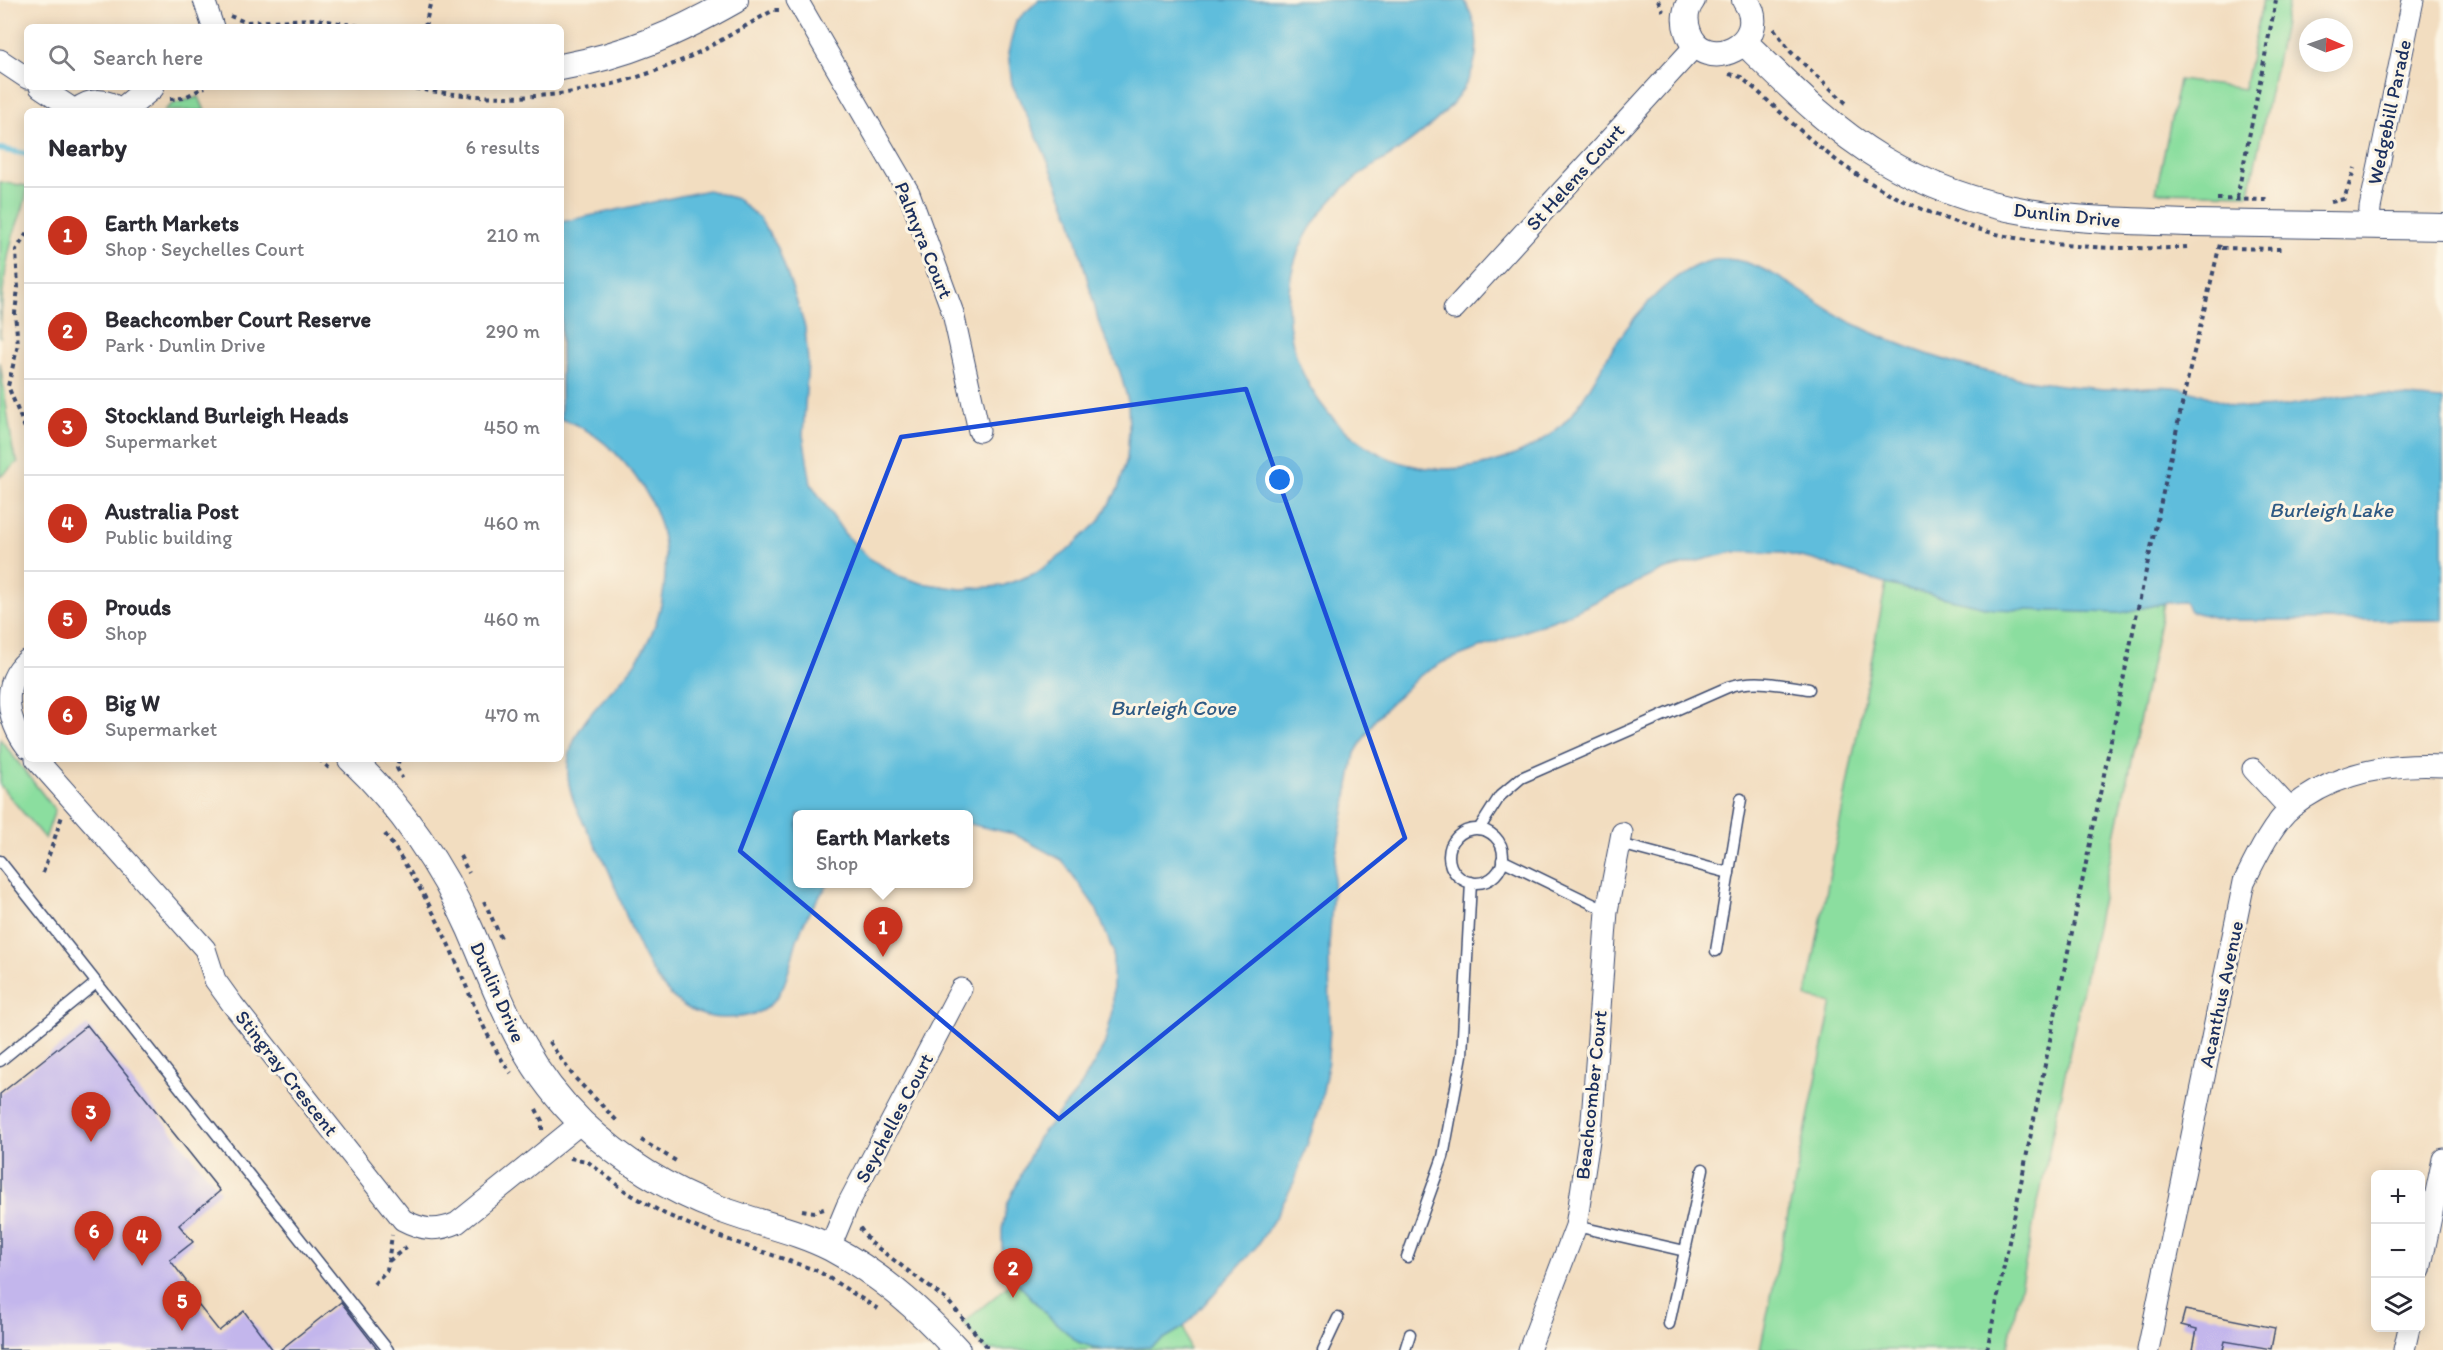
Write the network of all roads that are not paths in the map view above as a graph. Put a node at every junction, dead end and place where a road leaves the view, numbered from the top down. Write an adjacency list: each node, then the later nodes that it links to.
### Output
1 (204, 0): 7 (street)
2 (735, 0): 11 (street)
3 (797, 0): 22 (street, Palmyra Court)
4 (1692, 0): 9 (street)
5 (1745, 0): 8 (street)
6 (2413, 0): 19 (street, Wedgebill Parade)
7 (218, 18)
8 (1744, 42): 9 (street); 19 (street, Dunlin Drive)
9 (1696, 45): 21 (street, St Helens Court)
10 (0, 60): 12 (street)
11 (564, 66)
12 (24, 76)
13 (45, 90): 15 (street)
14 (158, 94): 18 (street)
15 (72, 108)
16 (83, 108): 17 (street)
17 (113, 108)
18 (126, 108)
19 (2369, 225): 20 (street, Dunlin Drive)
20 (2443, 226)
21 (1454, 309)
22 (979, 431)
23 (24, 663): 25 (street)
24 (1809, 689): 32 (lane)
25 (24, 743)
26 (39, 762): 43 (street, Stingray Crescent)
27 (354, 765): 43 (street, Dunlin Drive)
28 (2443, 766): 31 (street, Acanthus Avenue)
29 (2253, 769): 31 (street)
30 (1741, 799): 36 (lane)
31 (2290, 809): 60 (street, Acanthus Avenue)
32 (1479, 829): 34 (lane); 37 (lane)
33 (1621, 838): 36 (lane); 38 (street, Beachcomber Court)
34 (1502, 860): 37 (lane); 38 (lane)
35 (0, 861): 40 (lane)
36 (1729, 873): 39 (lane)
37 (1471, 882): 50 (lane)
38 (1607, 911): 46 (street, Beachcomber Court)
39 (1716, 951)
40 (96, 983): 42 (lane); 55 (lane)
41 (961, 989): 47 (street, Seychelles Court)
42 (0, 1061)
43 (582, 1122): 47 (street, Dunlin Drive)
44 (2443, 1159): 48 (street)
45 (1703, 1169): 49 (lane)
46 (1576, 1226): 49 (lane); 59 (street, Beachcomber Court)
47 (830, 1248): 56 (street, Dunlin Drive)
48 (2425, 1250)
49 (1684, 1251): 52 (lane)
50 (1407, 1257)
51 (1338, 1318): 57 (lane)
52 (1669, 1324)
53 (2408, 1332): 61 (street)
54 (1410, 1334): 58 (lane)
55 (388, 1350)
56 (957, 1350)
57 (1323, 1350)
58 (1405, 1350)
59 (1529, 1350)
60 (2148, 1350)
61 (2404, 1350)

